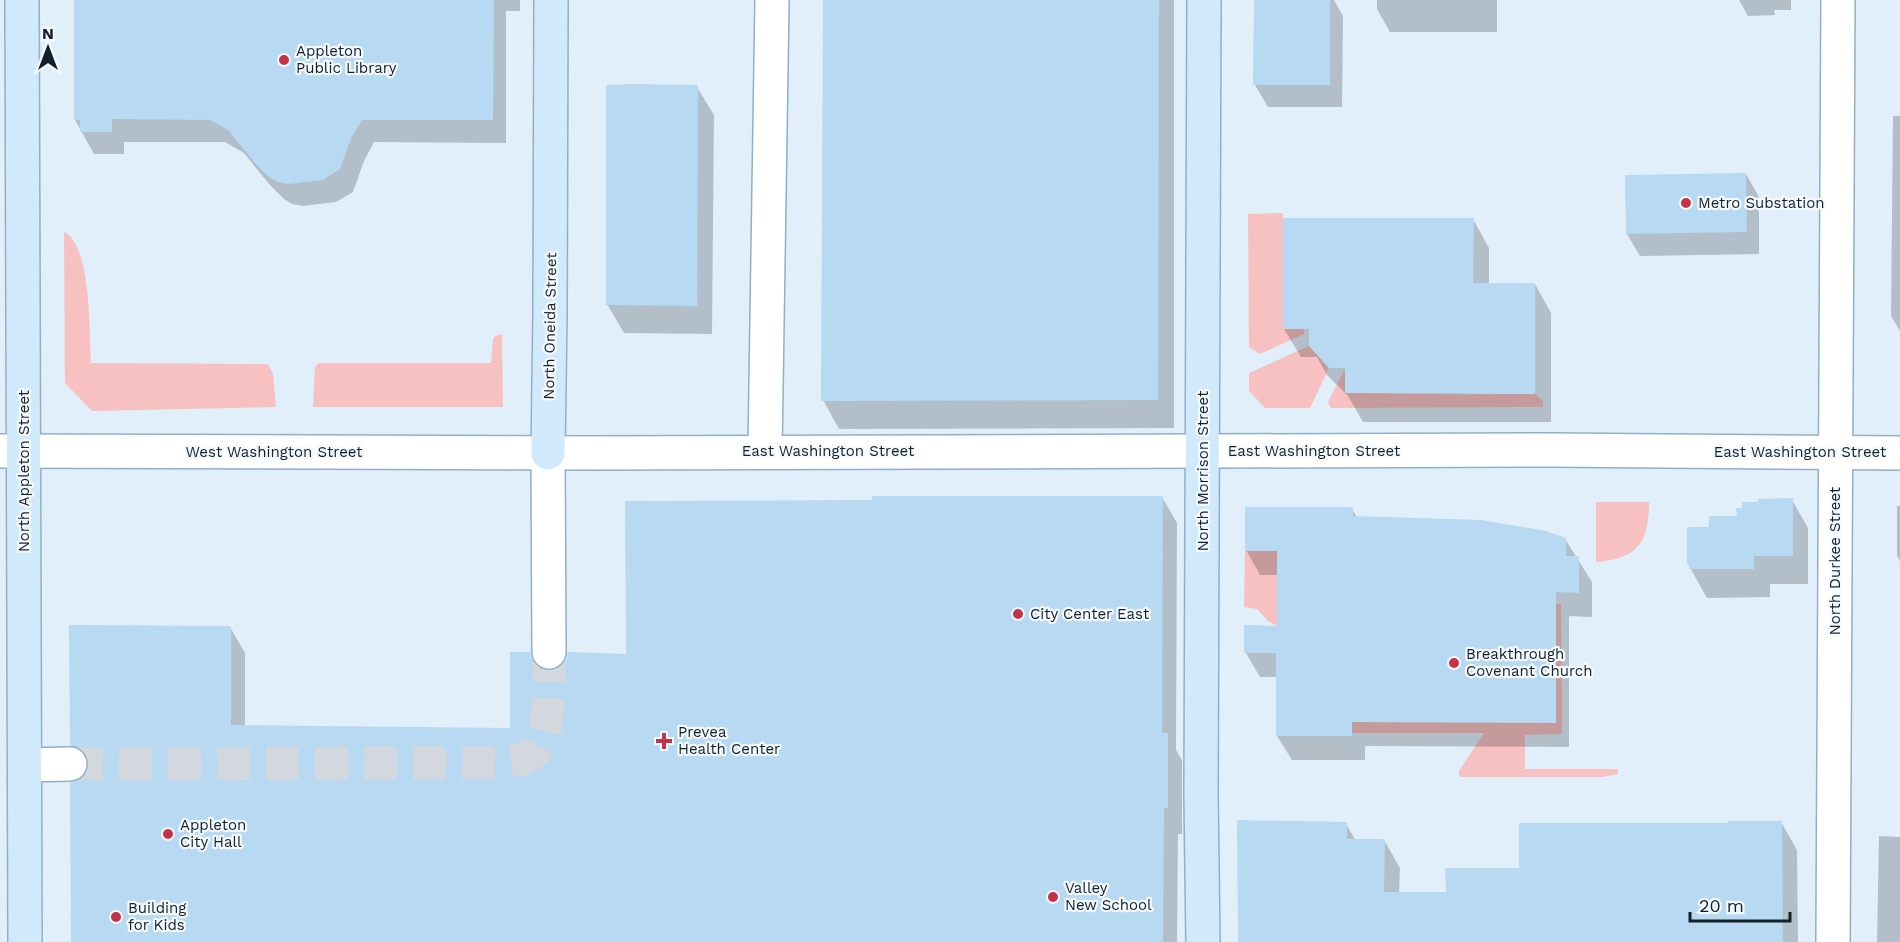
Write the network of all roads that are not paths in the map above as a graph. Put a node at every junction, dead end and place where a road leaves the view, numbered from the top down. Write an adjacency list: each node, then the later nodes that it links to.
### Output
1 (22, 0): 8 (main road, North Appleton Street)
2 (551, 0): 9 (main road, North Oneida Street)
3 (772, 0): 6 (street)
4 (1204, 0): 7 (main road, North Morrison Street)
5 (1838, 0): 10 (street, North Durkee Street)
6 (765, 451): 7 (street, East Washington Street); 9 (street, East Washington Street)
7 (1203, 451): 10 (street, East Washington Street); 16 (main road, North Morrison Street)
8 (12, 452): 9 (street, West Washington Street); 14 (main road, North Appleton Street)
9 (548, 453): 12 (street, North Oneida Street)
10 (1837, 453): 11 (street, East Washington Street); 17 (street, North Durkee Street)
11 (1900, 453)
12 (549, 652)
13 (70, 764): 14 (street)
14 (25, 765): 15 (main road, North Appleton Street)
15 (25, 942)
16 (1203, 942)
17 (1833, 942)

